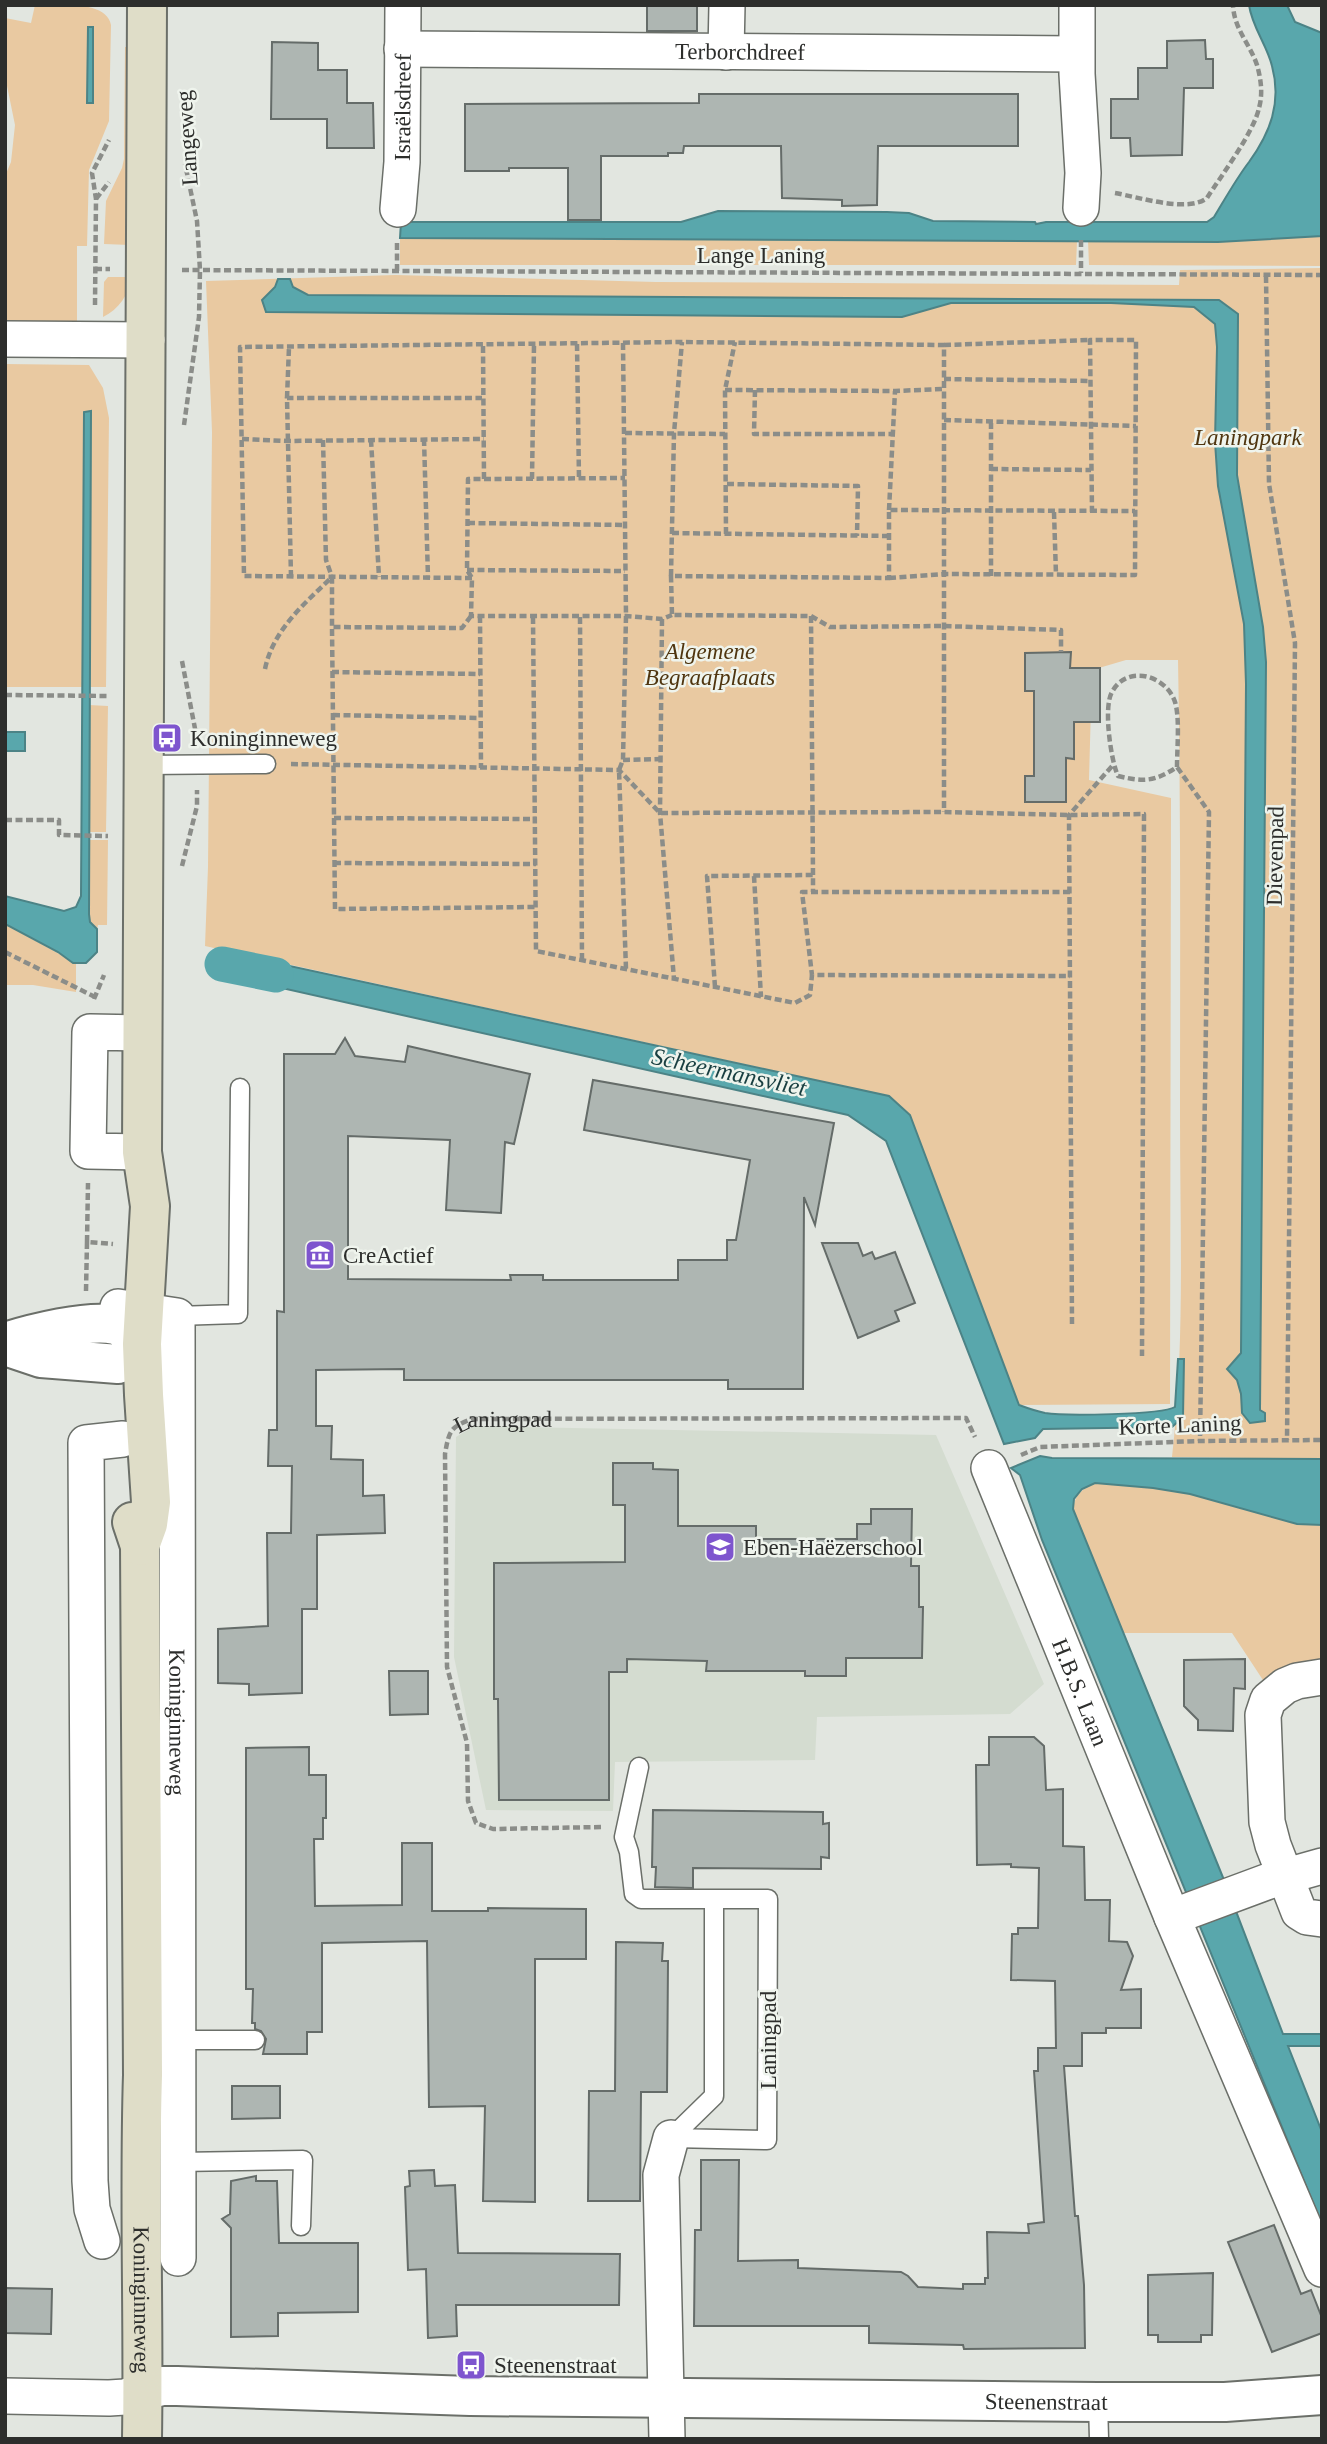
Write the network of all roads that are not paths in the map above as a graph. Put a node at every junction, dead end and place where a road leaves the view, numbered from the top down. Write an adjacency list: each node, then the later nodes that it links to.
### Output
1 (147, 5): 10 (main road, Langeweg)
2 (403, 5): 5 (street, Israëlsdreef)
3 (727, 5): 6 (street)
4 (1077, 5): 7 (street)
5 (402, 49): 6 (street, Terborchdreef); 9 (street, Israëlsdreef)
6 (726, 51): 7 (street, Terborchdreef)
7 (1076, 54): 8 (street)
8 (1082, 197)
9 (398, 209)
10 (147, 270): 12 (main road, Koninginneweg)
11 (5, 339): 12 (street)
12 (147, 340): 14 (main road, Koninginneweg)
13 (266, 764): 14 (lane)
14 (144, 765): 15 (main road, Koninginneweg)
15 (143, 1033): 17 (main road, Koninginneweg); 17 (street)
16 (240, 1088): 18 (lane)
17 (142, 1152): 18 (main road, Koninginneweg)
18 (136, 1328): 19 (street); 20 (main road, Koninginneweg); 22 (main road, Koninginneweg); 24 (street, Koninginneweg)
19 (5, 1344)
20 (123, 1439): 22 (main road, Koninginneweg); 33 (street, Koninginneweg)
21 (989, 1468): 29 (street, H.B.S. Laan)
22 (140, 1546): 24 (main road, Koninginneweg)
23 (1322, 1677): 27 (street)
24 (159, 1696): 32 (main road, Koninginneweg)
25 (639, 1767): 28 (lane, Laningpad)
26 (1322, 1866): 27 (street)
27 (1286, 1875): 29 (street); 30 (street)
28 (714, 1899): 34 (lane); 34 (lane, Laningpad)
29 (1177, 1915): 40 (street, H.B.S. Laan)
30 (1322, 1919)
31 (255, 2040): 32 (lane)
32 (154, 2051): 33 (street); 35 (main road, Koninginneweg); 36 (street, Koninginneweg)
33 (90, 2074): 38 (street, Koninginneweg)
34 (671, 2138): 44 (street)
35 (140, 2161): 36 (street); 41 (main road, Koninginneweg)
36 (178, 2162): 37 (lane); 39 (street, Koninginneweg)
37 (301, 2226)
38 (102, 2241)
39 (178, 2258)
40 (1322, 2269)
41 (142, 2391): 43 (street); 44 (street, Steenenstraat); 46 (main road, Koninginneweg)
42 (1322, 2395): 45 (street, Steenenstraat)
43 (5, 2396)
44 (667, 2397): 45 (street, Steenenstraat); 47 (street)
45 (1098, 2420)
46 (142, 2439)
47 (667, 2439)

